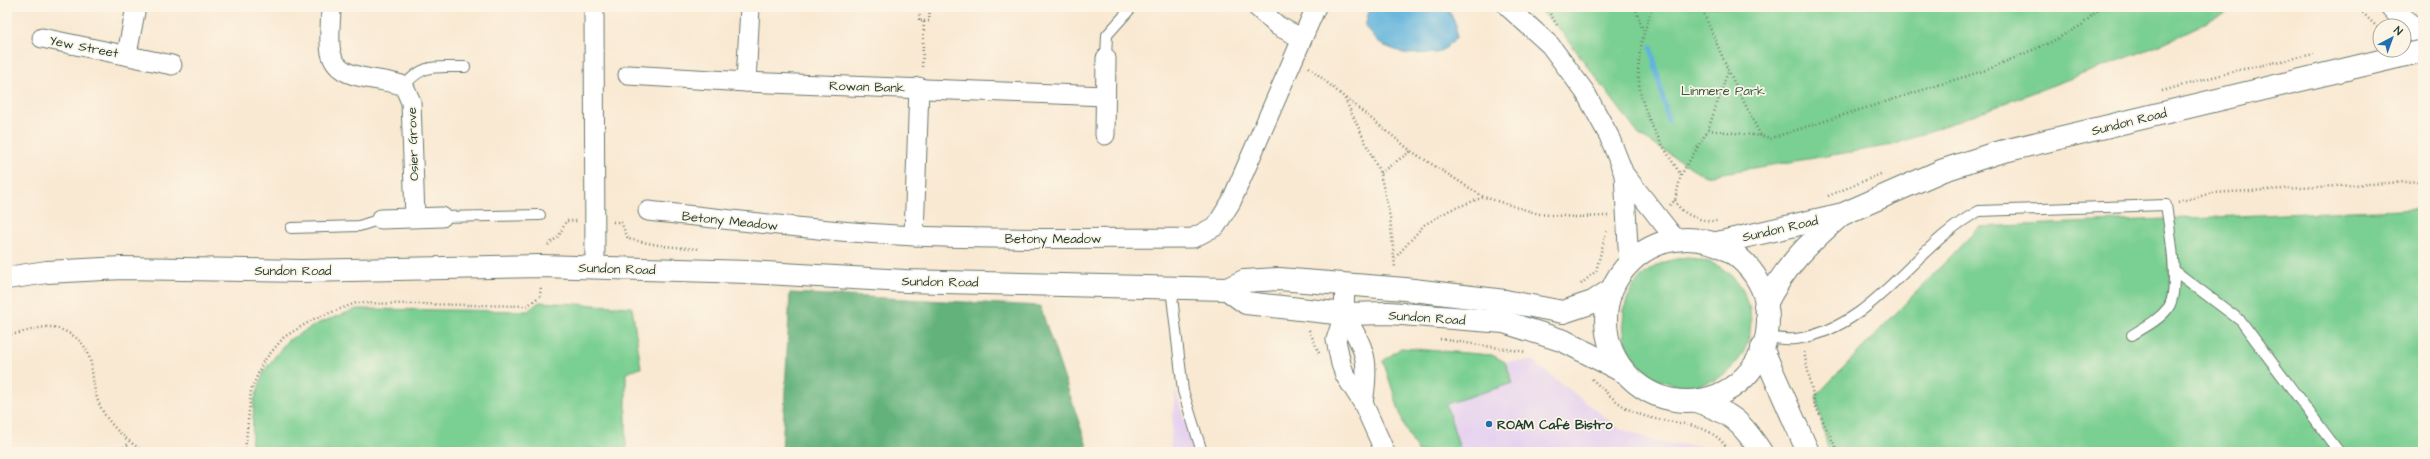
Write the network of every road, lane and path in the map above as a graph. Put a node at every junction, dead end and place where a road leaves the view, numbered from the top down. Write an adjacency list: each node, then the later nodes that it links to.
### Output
1 (136, 7): 26 (street, Yew Street)
2 (330, 7): 34 (street)
3 (584, 7): 24 (street)
4 (594, 7): 24 (street)
5 (750, 7): 33 (street)
6 (920, 7): 18 (path)
7 (930, 7): 18 (path)
8 (1132, 7): 27 (lane)
9 (1257, 7): 22 (street)
10 (1316, 7): 22 (street, Betony Meadow)
11 (1508, 7): 43 (street)
12 (1635, 7): 20 (path)
13 (1653, 7): 20 (path)
14 (1701, 7): 31 (path)
15 (2102, 7): 40 (path)
16 (2357, 7): 19 (path)
17 (2392, 7): 23 (main road)
18 (924, 21): 35 (path)
19 (2372, 22)
20 (1643, 32): 44 (path)
21 (42, 38): 26 (street, Yew Street)
22 (1301, 38): 28 (street, Betony Meadow)
23 (2423, 39)
24 (595, 47): 62 (street)
25 (2423, 51): 50 (main road, Sundon Road, bridge)
26 (127, 54): 29 (street, Yew Street)
27 (1106, 58): 36 (street)
28 (1293, 59): 37 (path); 57 (street, Betony Meadow)
29 (172, 65)
30 (465, 67): 34 (lane)
31 (1728, 70): 38 (path); 40 (path)
32 (628, 75): 33 (street, Rowan Bank)
33 (746, 82): 35 (street, Rowan Bank)
34 (404, 86): 52 (street, Osier Grove)
35 (919, 87): 36 (street, Rowan Bank); 57 (street)
36 (1106, 96): 39 (street)
37 (1344, 97): 41 (path); 42 (path)
38 (1708, 130): 40 (path); 44 (path)
39 (1105, 135)
40 (1761, 136)
41 (1411, 151): 42 (path); 46 (path)
42 (1380, 173): 46 (path)
43 (1624, 174): 58 (street); 61 (street)
44 (1681, 175): 47 (path)
45 (2423, 181): 48 (path)
46 (1484, 197): 67 (path)
47 (1675, 200)
48 (2166, 205): 63 (lane); 76 (lane)
49 (648, 211): 57 (street, Betony Meadow)
50 (1843, 214): 59 (main road, Sundon Road); 71 (main road, Sundon Road)
51 (540, 215): 53 (lane)
52 (414, 217): 53 (street); 54 (street)
53 (442, 217)
54 (381, 219): 56 (lane)
55 (566, 221): 60 (path)
56 (291, 228)
57 (914, 236)
58 (1678, 241): 59 (main road); 61 (main road)
59 (1717, 243): 71 (main road)
60 (545, 246)
61 (1629, 264): 70 (main road)
62 (595, 268): 64 (main road, Sundon Road); 68 (main road, Sundon Road)
63 (2175, 271): 74 (lane); 92 (lane)
64 (7, 278)
65 (1345, 284): 69 (main road, Sundon Road); 70 (main road, Sundon Road); 72 (street)
66 (541, 286): 85 (path)
67 (1578, 287)
68 (1171, 288): 69 (main road, Sundon Road); 86 (lane)
69 (1227, 289): 72 (main road, Sundon Road)
70 (1608, 292): 79 (main road)
71 (1765, 306): 76 (main road)
72 (1344, 314): 79 (main road, Sundon Road); 87 (street)
73 (7, 335): 82 (path)
74 (2132, 335)
75 (1432, 338): 77 (path)
76 (1764, 343): 81 (main road); 90 (main road)
77 (1532, 352)
78 (1804, 352): 91 (path)
79 (1622, 371): 81 (main road)
80 (1590, 378): 88 (path)
81 (1696, 401): 89 (main road)
82 (130, 443): 83 (path); 84 (path)
83 (117, 452)
84 (145, 452)
85 (245, 452)
86 (1202, 452)
87 (1384, 452)
88 (1730, 452)
89 (1761, 452)
90 (1808, 452)
91 (1838, 452)
92 (2339, 452)

